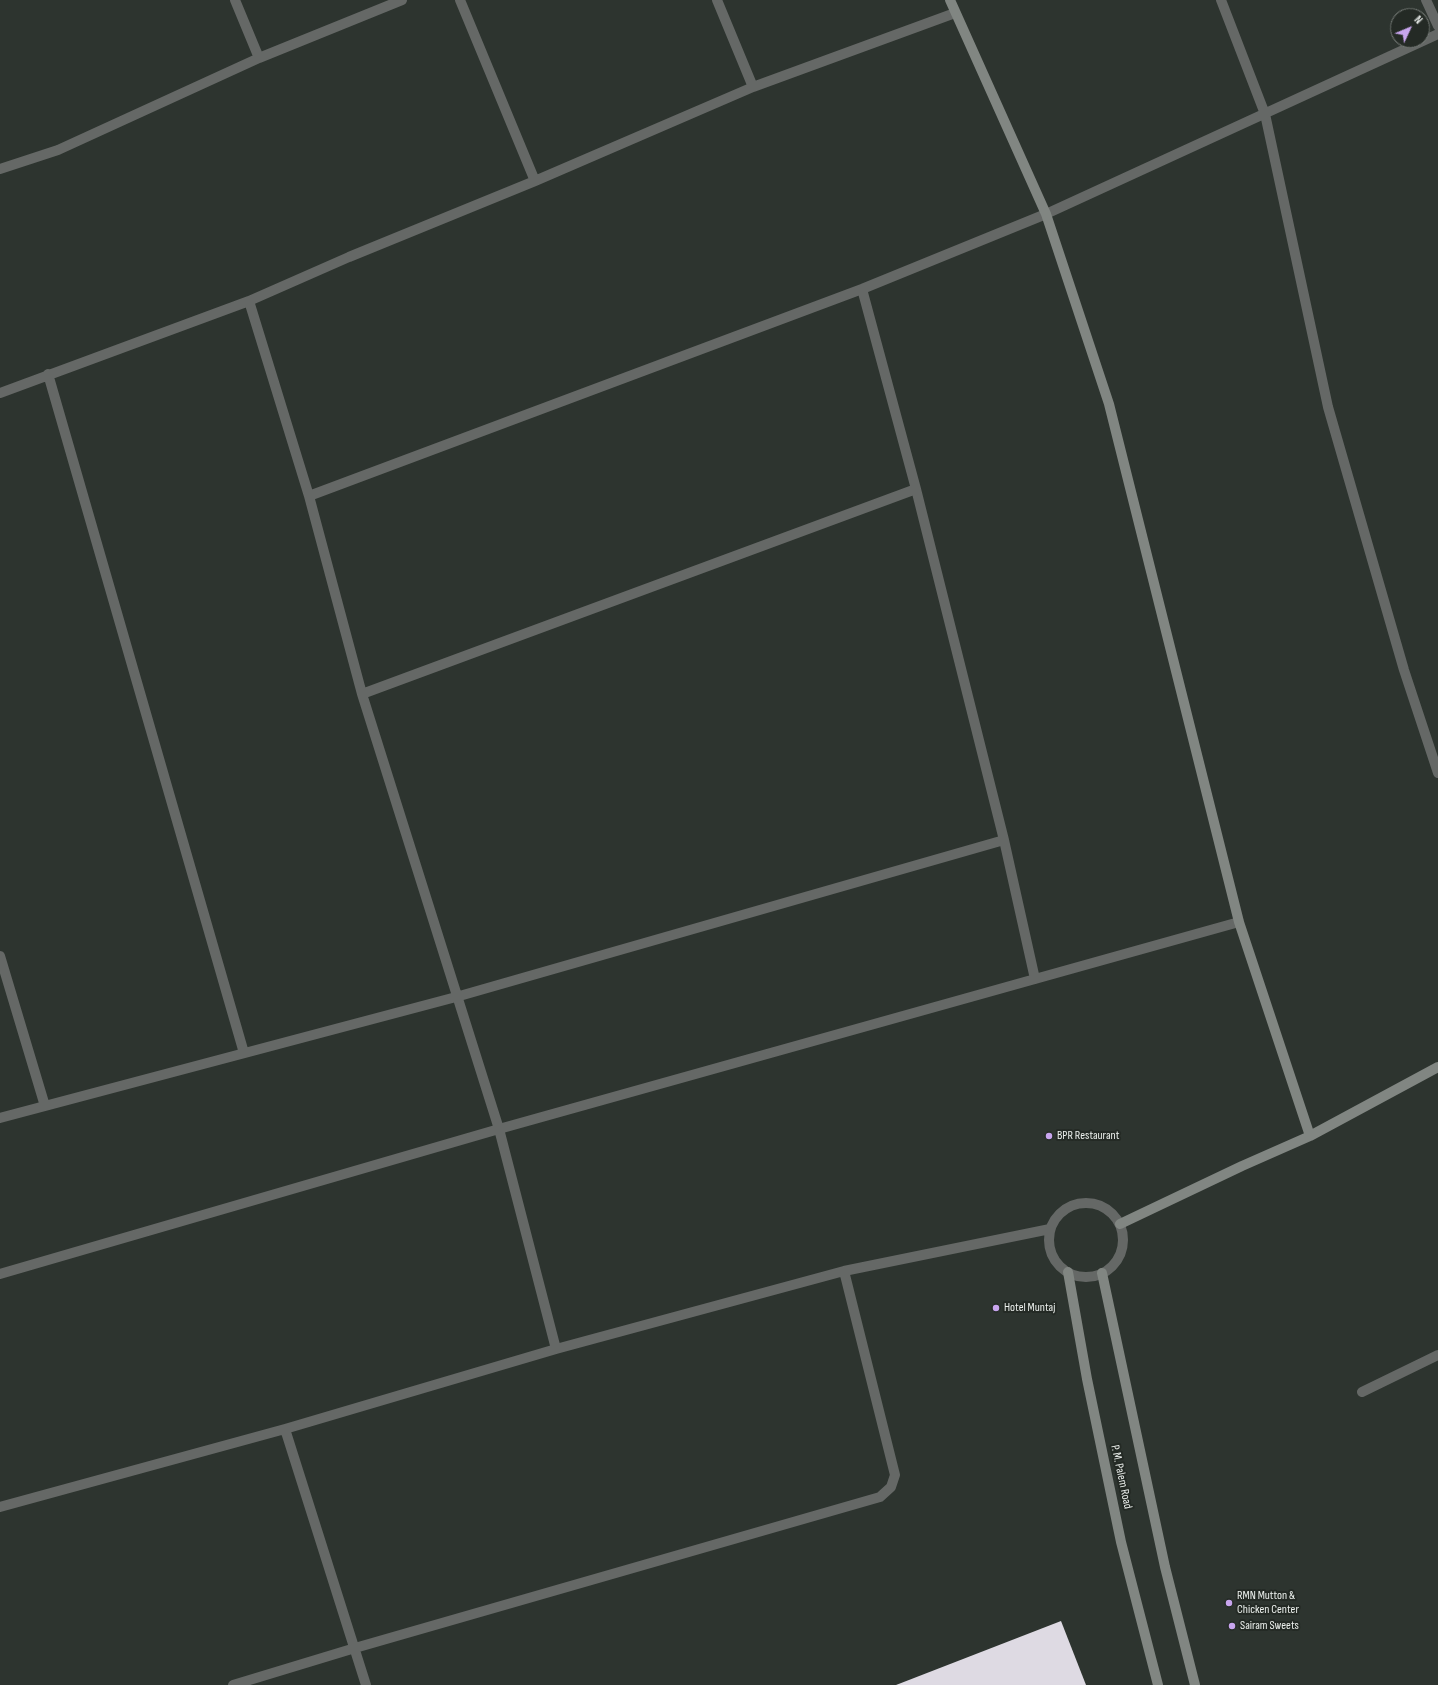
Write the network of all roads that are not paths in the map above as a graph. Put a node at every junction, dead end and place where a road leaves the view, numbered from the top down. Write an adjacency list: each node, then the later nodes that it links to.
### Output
1 (235, 0): 11 (street)
2 (402, 0): 11 (street)
3 (460, 0): 15 (street)
4 (717, 0): 12 (street)
5 (950, 0): 8 (street)
6 (1221, 0): 13 (street)
7 (1426, 0): 9 (street)
8 (955, 13): 12 (street); 16 (street)
9 (1438, 26)
10 (1438, 34): 13 (street)
11 (259, 58): 14 (street)
12 (753, 87): 15 (street)
13 (1265, 114): 16 (street); 24 (street)
14 (0, 169)
15 (535, 181): 18 (street)
16 (1046, 214): 17 (street); 26 (street)
17 (862, 290): 21 (street); 22 (street)
18 (249, 301): 19 (street); 22 (street)
19 (48, 374): 20 (street); 30 (street)
20 (0, 393)
21 (916, 489): 23 (street); 25 (street)
22 (309, 496): 23 (street)
23 (362, 694): 29 (street)
24 (1438, 773)
25 (1004, 840): 28 (street); 29 (street)
26 (1239, 922): 28 (street); 35 (street)
27 (0, 956): 32 (street)
28 (1035, 979): 34 (street)
29 (456, 997): 30 (street); 34 (street)
30 (244, 1053): 32 (street)
31 (1438, 1067): 35 (street)
32 (45, 1106): 33 (street)
33 (0, 1118)
34 (499, 1129): 41 (street); 42 (street)
35 (1310, 1136): 36 (street)
36 (1120, 1224): 37 (street); 40 (street)
37 (1050, 1229): 38 (street); 39 (street)
38 (844, 1271): 42 (street); 47 (street)
39 (1068, 1272): 40 (street); 50 (street, P. M. Palem Road)
40 (1102, 1273): 51 (street, P. M. Palem Road)
41 (0, 1274)
42 (556, 1349): 45 (street)
43 (1438, 1355): 44 (street)
44 (1362, 1392)
45 (285, 1429): 46 (street); 47 (street)
46 (0, 1507)
47 (355, 1648): 48 (street); 49 (street)
48 (233, 1685)
49 (366, 1685)
50 (1158, 1685)
51 (1195, 1685)

